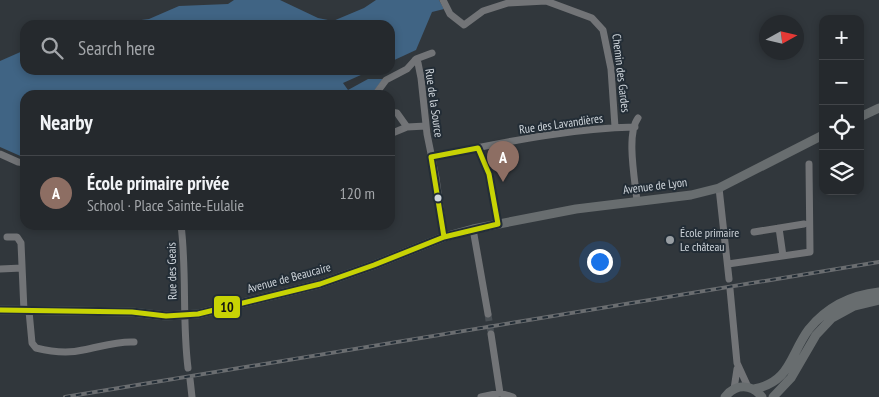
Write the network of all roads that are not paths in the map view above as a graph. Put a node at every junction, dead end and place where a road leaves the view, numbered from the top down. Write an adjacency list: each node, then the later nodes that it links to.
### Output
1 (444, 0): 11 (street, Chemin des Gardes)
2 (432, 53): 3 (street)
3 (415, 60): 4 (street); 9 (street, Rue de la Source)
4 (379, 90)
5 (879, 108): 7 (main road)
6 (395, 113): 10 (street)
7 (864, 115)
8 (638, 118): 12 (street)
9 (426, 126): 10 (street); 17 (street, Rue de la Source)
10 (407, 127): 13 (street)
11 (615, 127): 12 (street, Rue des Lavandières); 15 (street, Rue des Lavandières)
12 (635, 127): 21 (street)
13 (395, 132)
14 (819, 137): 20 (main road, Avenue de Lyon)
15 (478, 148): 17 (street, Rue des Lavandières); 22 (street)
16 (0, 154): 18 (street)
17 (431, 157): 29 (street, Rue de la Source)
18 (20, 162)
19 (809, 164): 30 (street)
20 (719, 188): 21 (main road, Avenue de Lyon); 31 (street)
21 (637, 201): 22 (main road, Avenue de Lyon)
22 (498, 224): 25 (main road, Avenue de Lyon)
23 (804, 224): 24 (street)
24 (779, 228): 27 (street); 30 (street)
25 (476, 229): 29 (main road, Avenue de Beaucaire); 40 (street)
26 (182, 230): 41 (street, Rue des Geais)
27 (754, 232)
28 (7, 237): 32 (street)
29 (444, 237): 41 (main road, Avenue de Beaucaire)
30 (783, 256): 31 (street)
31 (728, 264): 34 (street)
32 (22, 268): 33 (street); 39 (street)
33 (0, 269)
34 (729, 279)
35 (730, 289): 44 (street)
36 (879, 292): 47 (main road)
37 (879, 300): 55 (main road)
38 (3, 311): 39 (main road, Avenue de Beaucaire)
39 (27, 311): 41 (main road, Avenue de Beaucaire); 43 (street)
40 (488, 314)
41 (184, 316): 45 (street, Rue des Geais)
42 (491, 334): 49 (street)
43 (134, 342)
44 (738, 364): 47 (street); 48 (street)
45 (188, 368)
46 (190, 378): 50 (street)
47 (751, 388): 48 (main road); 54 (main road)
48 (734, 389): 53 (main road)
49 (500, 393): 51 (street); 52 (street)
50 (192, 397)
51 (481, 397)
52 (514, 397)
53 (725, 397)
54 (762, 397)
55 (773, 397)

